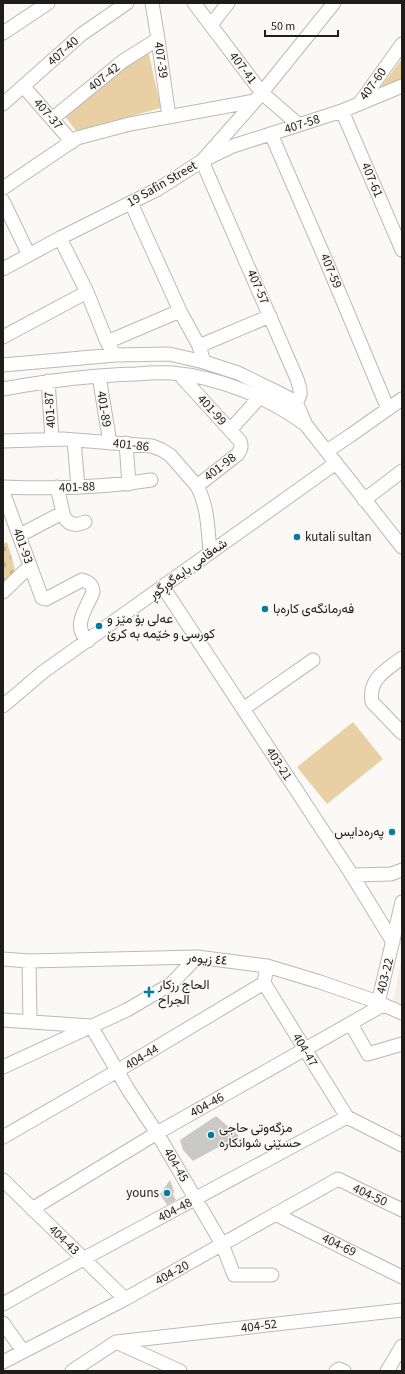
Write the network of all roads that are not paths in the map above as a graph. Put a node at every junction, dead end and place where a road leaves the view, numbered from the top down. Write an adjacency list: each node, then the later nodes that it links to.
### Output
1 (48, 3): 8 (street)
2 (127, 3): 12 (street, 407-40)
3 (152, 3): 9 (street, 407-39)
4 (194, 3): 7 (street, 407-41)
5 (228, 3): 7 (street)
6 (334, 3): 13 (street, 19 Safin Street)
7 (211, 25): 13 (street, 407-41)
8 (3, 33)
9 (158, 39): 17 (street, 407-39); 18 (street, 407-42)
10 (402, 44): 15 (street, 407-60)
11 (402, 86): 15 (street, 407-58)
12 (24, 87): 14 (street, 407-40); 18 (street, 407-37)
13 (258, 97): 17 (street); 19 (street, 407-41); 22 (street, 19 Safin Street)
14 (3, 104)
15 (359, 104): 16 (street, 407-58)
16 (342, 111): 19 (street, 407-58); 27 (street, 407-61)
17 (169, 117): 21 (street)
18 (52, 119): 21 (street, 407-37)
19 (298, 125): 20 (street, 407-58)
20 (271, 134): 22 (street, 407-58); 46 (street, 407-59)
21 (72, 142): 23 (street)
22 (202, 161): 25 (street, 19 Safin Street); 32 (street, 407-57)
23 (3, 188)
24 (3, 200): 28 (street)
25 (131, 203): 26 (street, 19 Safin Street); 31 (street)
26 (60, 238): 28 (street, 19 Safin Street); 30 (street)
27 (402, 250)
28 (29, 255): 29 (street, 19 Safin Street)
29 (3, 269)
30 (87, 292): 33 (street); 34 (street)
31 (180, 311): 34 (street); 35 (street)
32 (270, 316): 35 (street); 45 (street, 407-57)
33 (3, 337)
34 (106, 342): 36 (street)
35 (199, 346): 37 (street)
36 (115, 355): 37 (street); 38 (street)
37 (204, 362): 45 (street)
38 (3, 365)
39 (179, 374): 40 (street); 43 (street); 47 (street, 401-99)
40 (99, 376): 41 (street); 51 (street, 401-89)
41 (48, 381): 42 (street); 48 (street, 401-87)
42 (3, 389)
43 (259, 398): 45 (street); 47 (street)
44 (402, 399): 46 (street)
45 (292, 408): 54 (street)
46 (388, 409): 54 (street)
47 (230, 430): 53 (street, 401-99)
48 (52, 438): 49 (street, 401-86); 50 (street, 401-86)
49 (74, 440): 51 (street, 401-86); 62 (street)
50 (3, 441)
51 (110, 443): 52 (street, 401-86)
52 (126, 443): 58 (street); 59 (street, 401-86)
53 (241, 447): 59 (street, 401-98)
54 (327, 451): 55 (street)
55 (336, 463): 64 (street); 69 (street, شەقامی بابەگوڕگوڕ)
56 (402, 470): 64 (street)
57 (151, 480): 58 (street, 401-88)
58 (129, 484): 62 (street, 401-88)
59 (197, 486): 69 (street, 401-86)
60 (3, 487): 61 (street, 401-88)
61 (57, 487): 62 (street, 401-88); 65 (street)
62 (78, 487)
63 (3, 492): 67 (street, 401-93)
64 (364, 500): 68 (street)
65 (62, 513): 66 (street); 67 (street)
66 (85, 522)
67 (20, 535): 70 (street, 401-93)
68 (402, 547)
69 (210, 553): 71 (street, شەقامی بابەگوڕگوڕ)
70 (30, 566): 72 (street); 73 (street, 401-93)
71 (163, 587): 73 (street, شەقامی بابەگوڕگوڕ); 77 (street, 403-21)
72 (3, 592)
73 (88, 641): 76 (street, شەقامی بابەگوڕگوڕ)
74 (402, 658): 78 (street)
75 (313, 660): 77 (street)
76 (3, 706)
77 (243, 709): 80 (street, 403-21)
78 (402, 733)
79 (402, 870): 80 (street)
80 (352, 875): 82 (street, 403-21)
81 (402, 902): 82 (street, 403-22)
82 (393, 942): 88 (street, 403-22)
83 (197, 957): 85 (street, ٤٤ زیوەر); 86 (street, ٤٤ زیوەر); 93 (street)
84 (3, 959): 85 (street, ٤٤ زیوەر)
85 (29, 961): 91 (street)
86 (266, 966): 87 (street); 88 (street, ٤٤ زیوەر)
87 (264, 983): 95 (street, 404-47); 97 (street, 404-44)
88 (381, 1004): 89 (street, ٤٤ زیوەر); 92 (street, 404-46)
89 (402, 1014)
90 (3, 1020): 91 (street)
91 (30, 1022): 93 (street)
92 (351, 1024): 94 (street); 95 (street, 404-46)
93 (91, 1026): 96 (street); 97 (street, 404-45)
94 (402, 1044)
95 (305, 1050): 98 (street, 404-47); 99 (street, 404-46)
96 (3, 1067)
97 (117, 1071): 99 (street, 404-45); 100 (street, 404-44)
98 (346, 1118): 101 (street); 104 (street, 404-48)
99 (157, 1133): 104 (street, 404-45); 105 (street, 404-46)
100 (3, 1137)
101 (402, 1145)
102 (3, 1180): 105 (street, 404-43)
103 (338, 1180): 106 (street, 404-50); 107 (street, 404-20)
104 (195, 1199): 108 (street, 404-45); 109 (street, 404-48)
105 (32, 1208): 109 (street, 404-43)
106 (402, 1210)
107 (276, 1214): 108 (street, 404-20); 111 (street, 404-69)
108 (222, 1244): 110 (street, 404-45); 112 (street, 404-20)
109 (83, 1259): 112 (street, 404-43); 113 (street, 404-48)
110 (272, 1275)
111 (402, 1277)
112 (125, 1299): 118 (street, 404-20)
113 (3, 1304)
114 (402, 1310): 116 (street, 404-52)
115 (3, 1323): 118 (street)
116 (116, 1342): 120 (street); 121 (street)
117 (402, 1346): 124 (street)
118 (24, 1351): 119 (street, 404-20)
119 (3, 1362)
120 (72, 1371)
121 (180, 1371)
122 (336, 1371): 123 (street)
123 (344, 1371)
124 (387, 1371)

